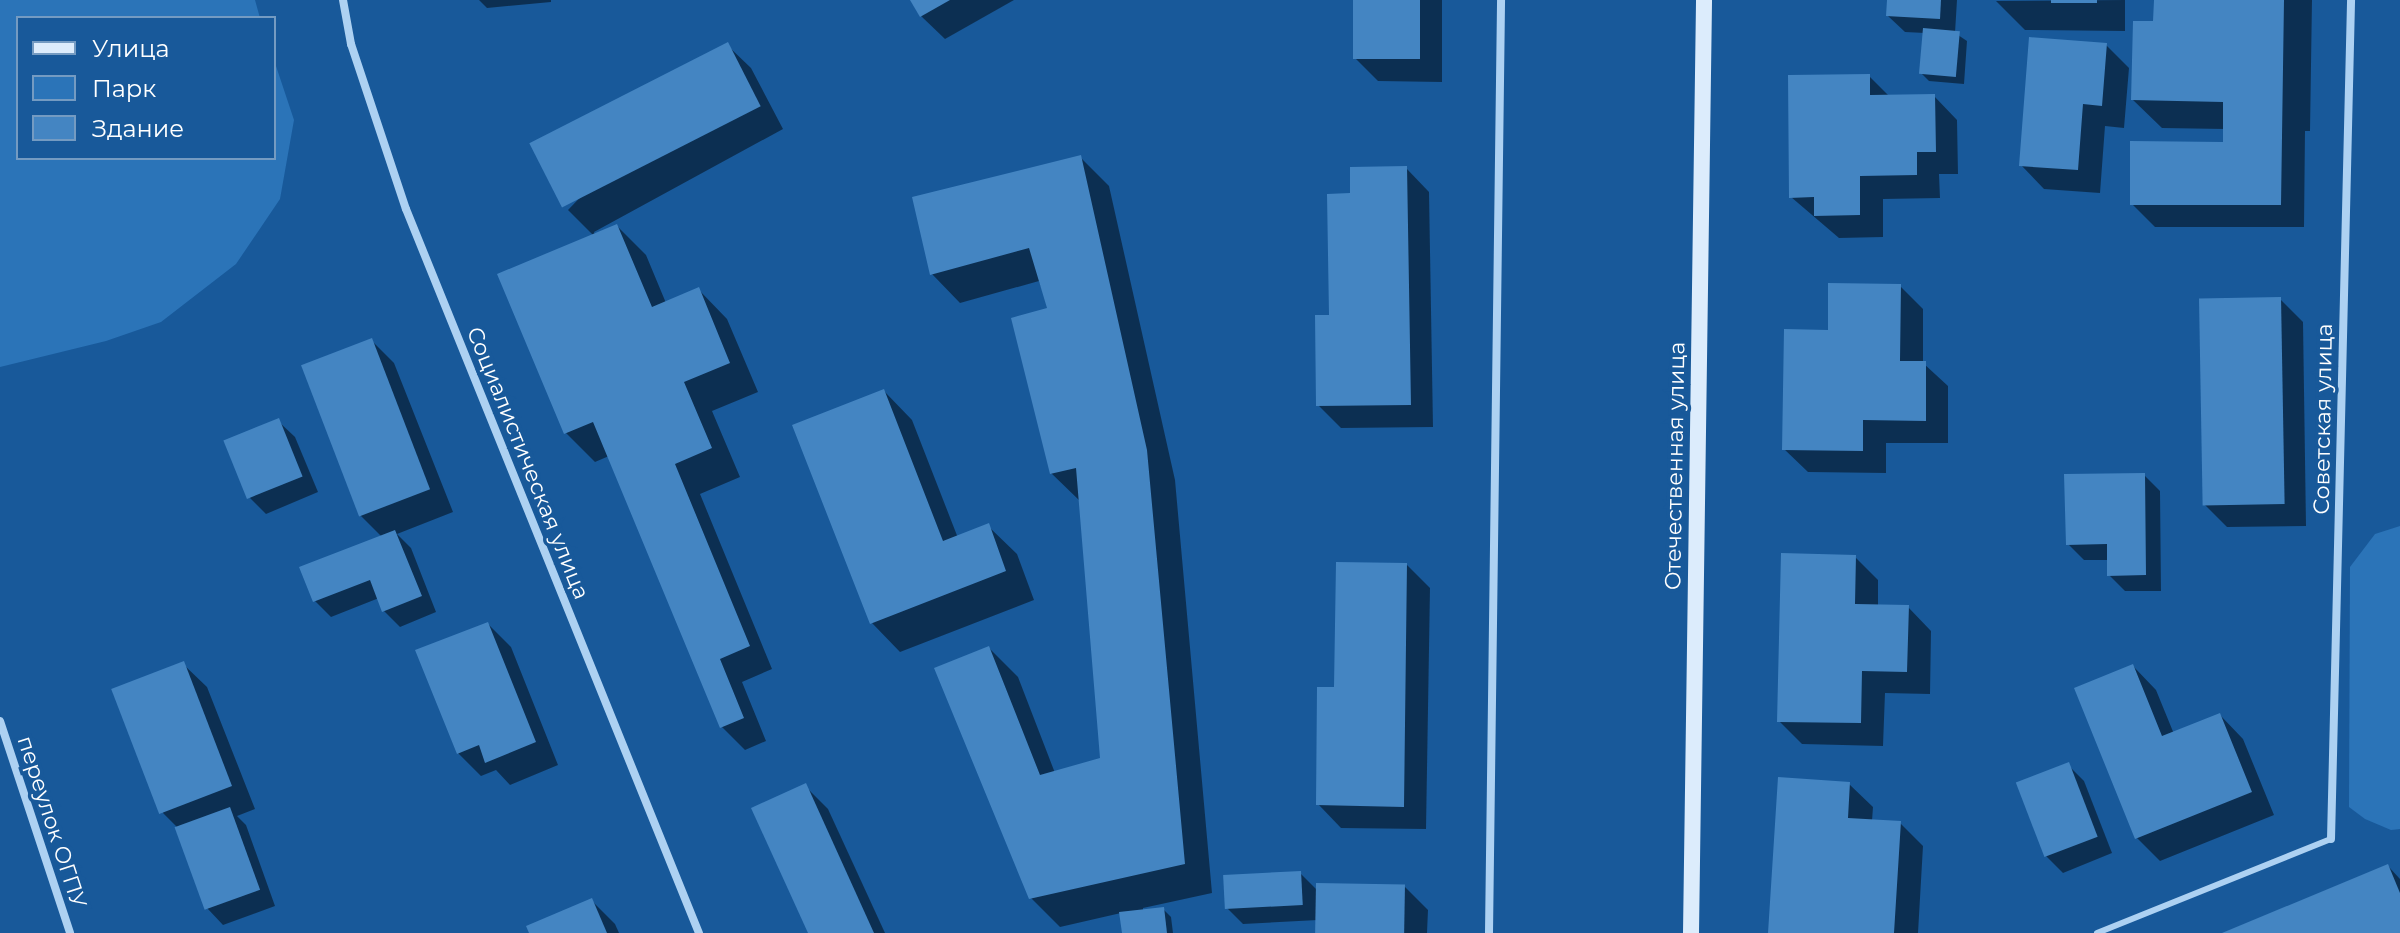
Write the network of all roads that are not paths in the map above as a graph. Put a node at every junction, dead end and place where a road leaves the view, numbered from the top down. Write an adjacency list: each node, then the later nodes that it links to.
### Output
1 (343, 0): 8 (street, Социалистическая улица)
2 (1501, 0): 9 (street)
3 (1704, 0): 10 (street, Отечественная улица)
4 (2351, 0): 6 (street, Советская улица)
5 (0, 721): 7 (street, переулок ОГПУ)
6 (2331, 839): 11 (lane)
7 (70, 933)
8 (699, 933)
9 (1489, 933)
10 (1691, 933)
11 (2097, 933)

